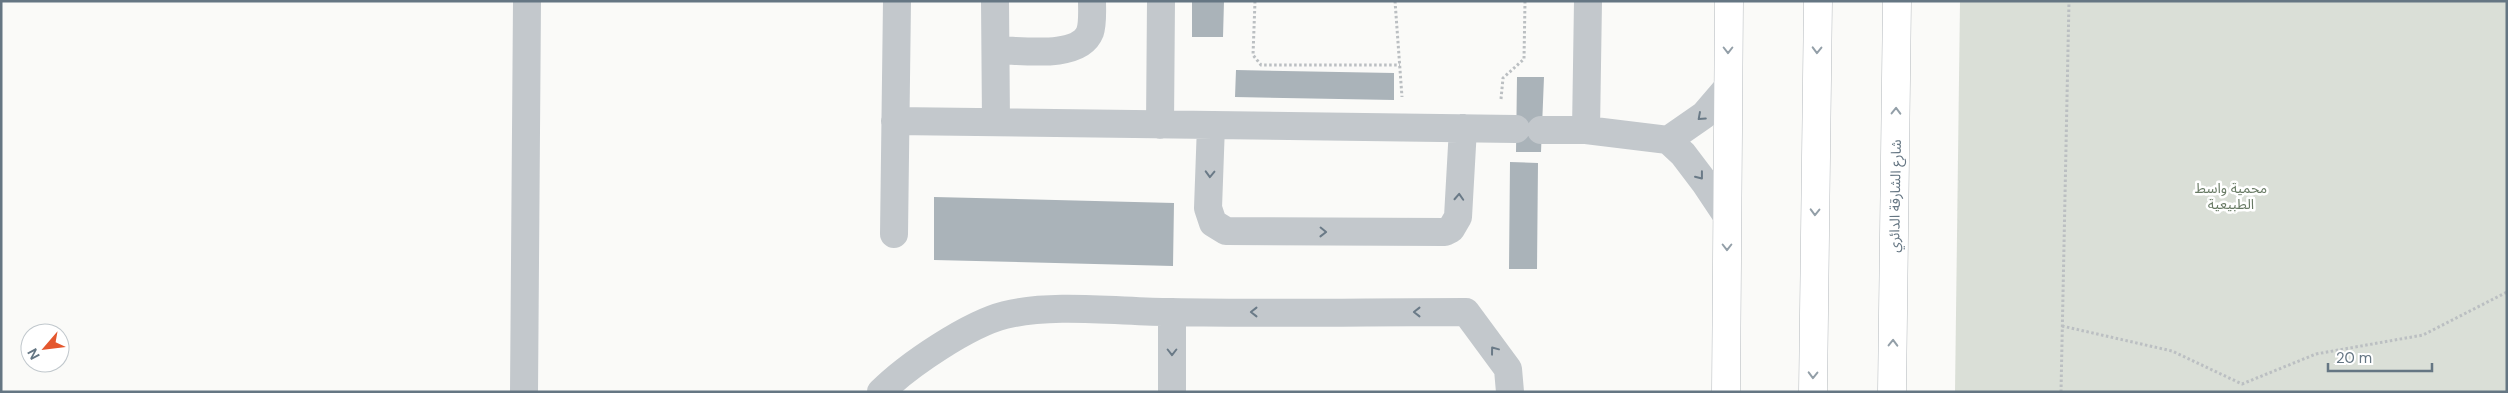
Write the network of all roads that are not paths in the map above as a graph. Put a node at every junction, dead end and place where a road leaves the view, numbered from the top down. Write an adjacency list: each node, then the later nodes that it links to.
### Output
1 (526, 1): 22 (lane)
2 (897, 1): 12 (lane)
3 (995, 1): 10 (lane)
4 (1092, 1): 10 (lane)
5 (1161, 1): 14 (lane)
6 (1588, 1): 17 (lane)
7 (1728, 1): 11 (highway, one-way to 11)
8 (1818, 1): 27 (highway, one-way to 27)
9 (1897, 1): 28 (highway, شارع الشارقة الدائري, one-way to 9)
10 (996, 50): 13 (lane)
11 (1728, 87): 18 (lane, one-way to 18); 19 (highway)
12 (895, 121): 13 (lane); 20 (lane)
13 (996, 122): 14 (lane)
14 (1160, 125): 15 (lane)
15 (1211, 125): 16 (lane); 16 (lane, one-way to 16)
16 (1463, 128): 17 (lane)
17 (1586, 130): 18 (lane)
18 (1668, 140): 19 (lane, one-way to 19)
19 (1727, 216): 26 (highway, one-way to 26)
20 (894, 234)
21 (1172, 312): 23 (lane); 24 (lane, one-way to 24); 25 (lane, one-way to 21)
22 (524, 392)
23 (881, 392)
24 (1172, 392)
25 (1510, 392)
26 (1726, 392)
27 (1813, 392)
28 (1892, 392)

